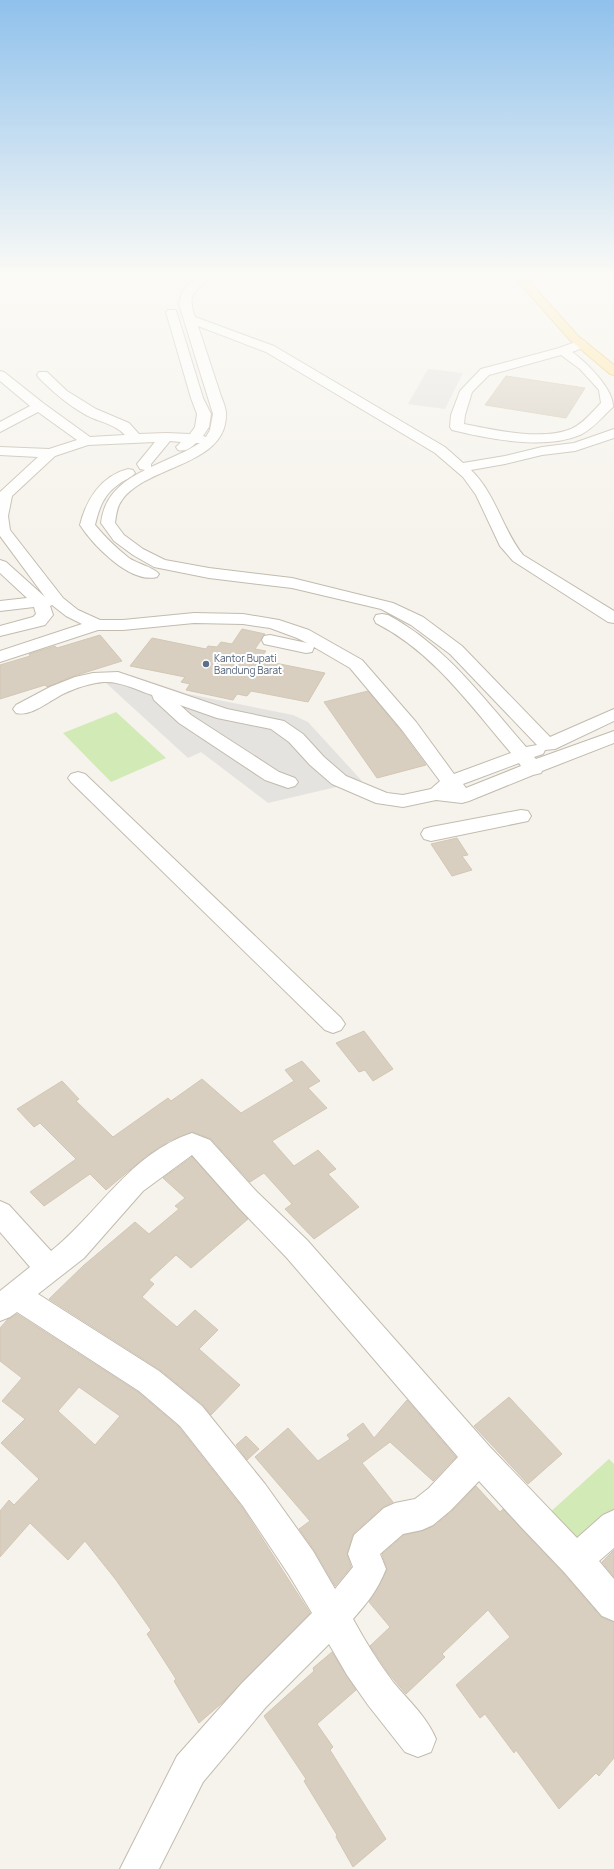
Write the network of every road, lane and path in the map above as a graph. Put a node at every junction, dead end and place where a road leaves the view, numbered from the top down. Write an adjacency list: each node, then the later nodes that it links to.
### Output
1 (188, 365): 18 (street)
2 (210, 365): 21 (street)
3 (297, 365): 22 (street)
4 (510, 365): 13 (street)
5 (546, 365): 7 (street)
6 (582, 365): 9 (street)
7 (555, 367)
8 (570, 370): 9 (street)
9 (593, 374): 19 (street)
10 (0, 375): 12 (street)
11 (43, 375): 17 (street)
12 (38, 406): 14 (street); 20 (street)
13 (457, 427): 19 (street); 22 (street)
14 (0, 428)
15 (614, 433): 24 (street)
16 (166, 437): 17 (street); 18 (street); 26 (street)
17 (135, 438): 20 (street)
18 (194, 438): 21 (street); 26 (street)
19 (549, 438): 24 (street)
20 (87, 441): 25 (street)
21 (211, 441): 45 (street)
22 (440, 450): 27 (street)
23 (0, 451): 25 (street)
24 (542, 451): 27 (street)
25 (50, 453): 31 (street)
26 (145, 466): 46 (street)
27 (462, 467): 33 (street)
28 (0, 565): 30 (street)
29 (0, 584): 30 (street)
30 (28, 591): 31 (street)
31 (49, 601): 32 (street); 35 (street); 36 (street)
32 (0, 606)
33 (614, 618)
34 (168, 620): 35 (street); 37 (street); 39 (street)
35 (97, 625): 40 (street)
36 (0, 630)
37 (228, 632)
38 (270, 640): 39 (street)
39 (340, 655): 49 (street)
40 (0, 658)
41 (154, 690): 42 (street); 48 (street); 49 (street)
42 (22, 709)
43 (614, 714): 45 (street)
44 (614, 737): 45 (street)
45 (553, 751): 46 (street)
46 (528, 761): 49 (street)
47 (78, 778): 52 (street)
48 (288, 782)
49 (449, 791)
50 (521, 816): 51 (street)
51 (431, 834)
52 (334, 1024)
53 (0, 1213): 54 (street)
54 (49, 1269): 55 (street); 56 (street)
55 (8, 1302): 60 (street)
56 (479, 1458): 58 (street); 60 (street)
57 (614, 1526): 58 (street)
58 (576, 1560): 59 (street)
59 (614, 1604)
60 (331, 1618): 61 (street); 62 (street)
61 (418, 1739)
62 (139, 1869)

